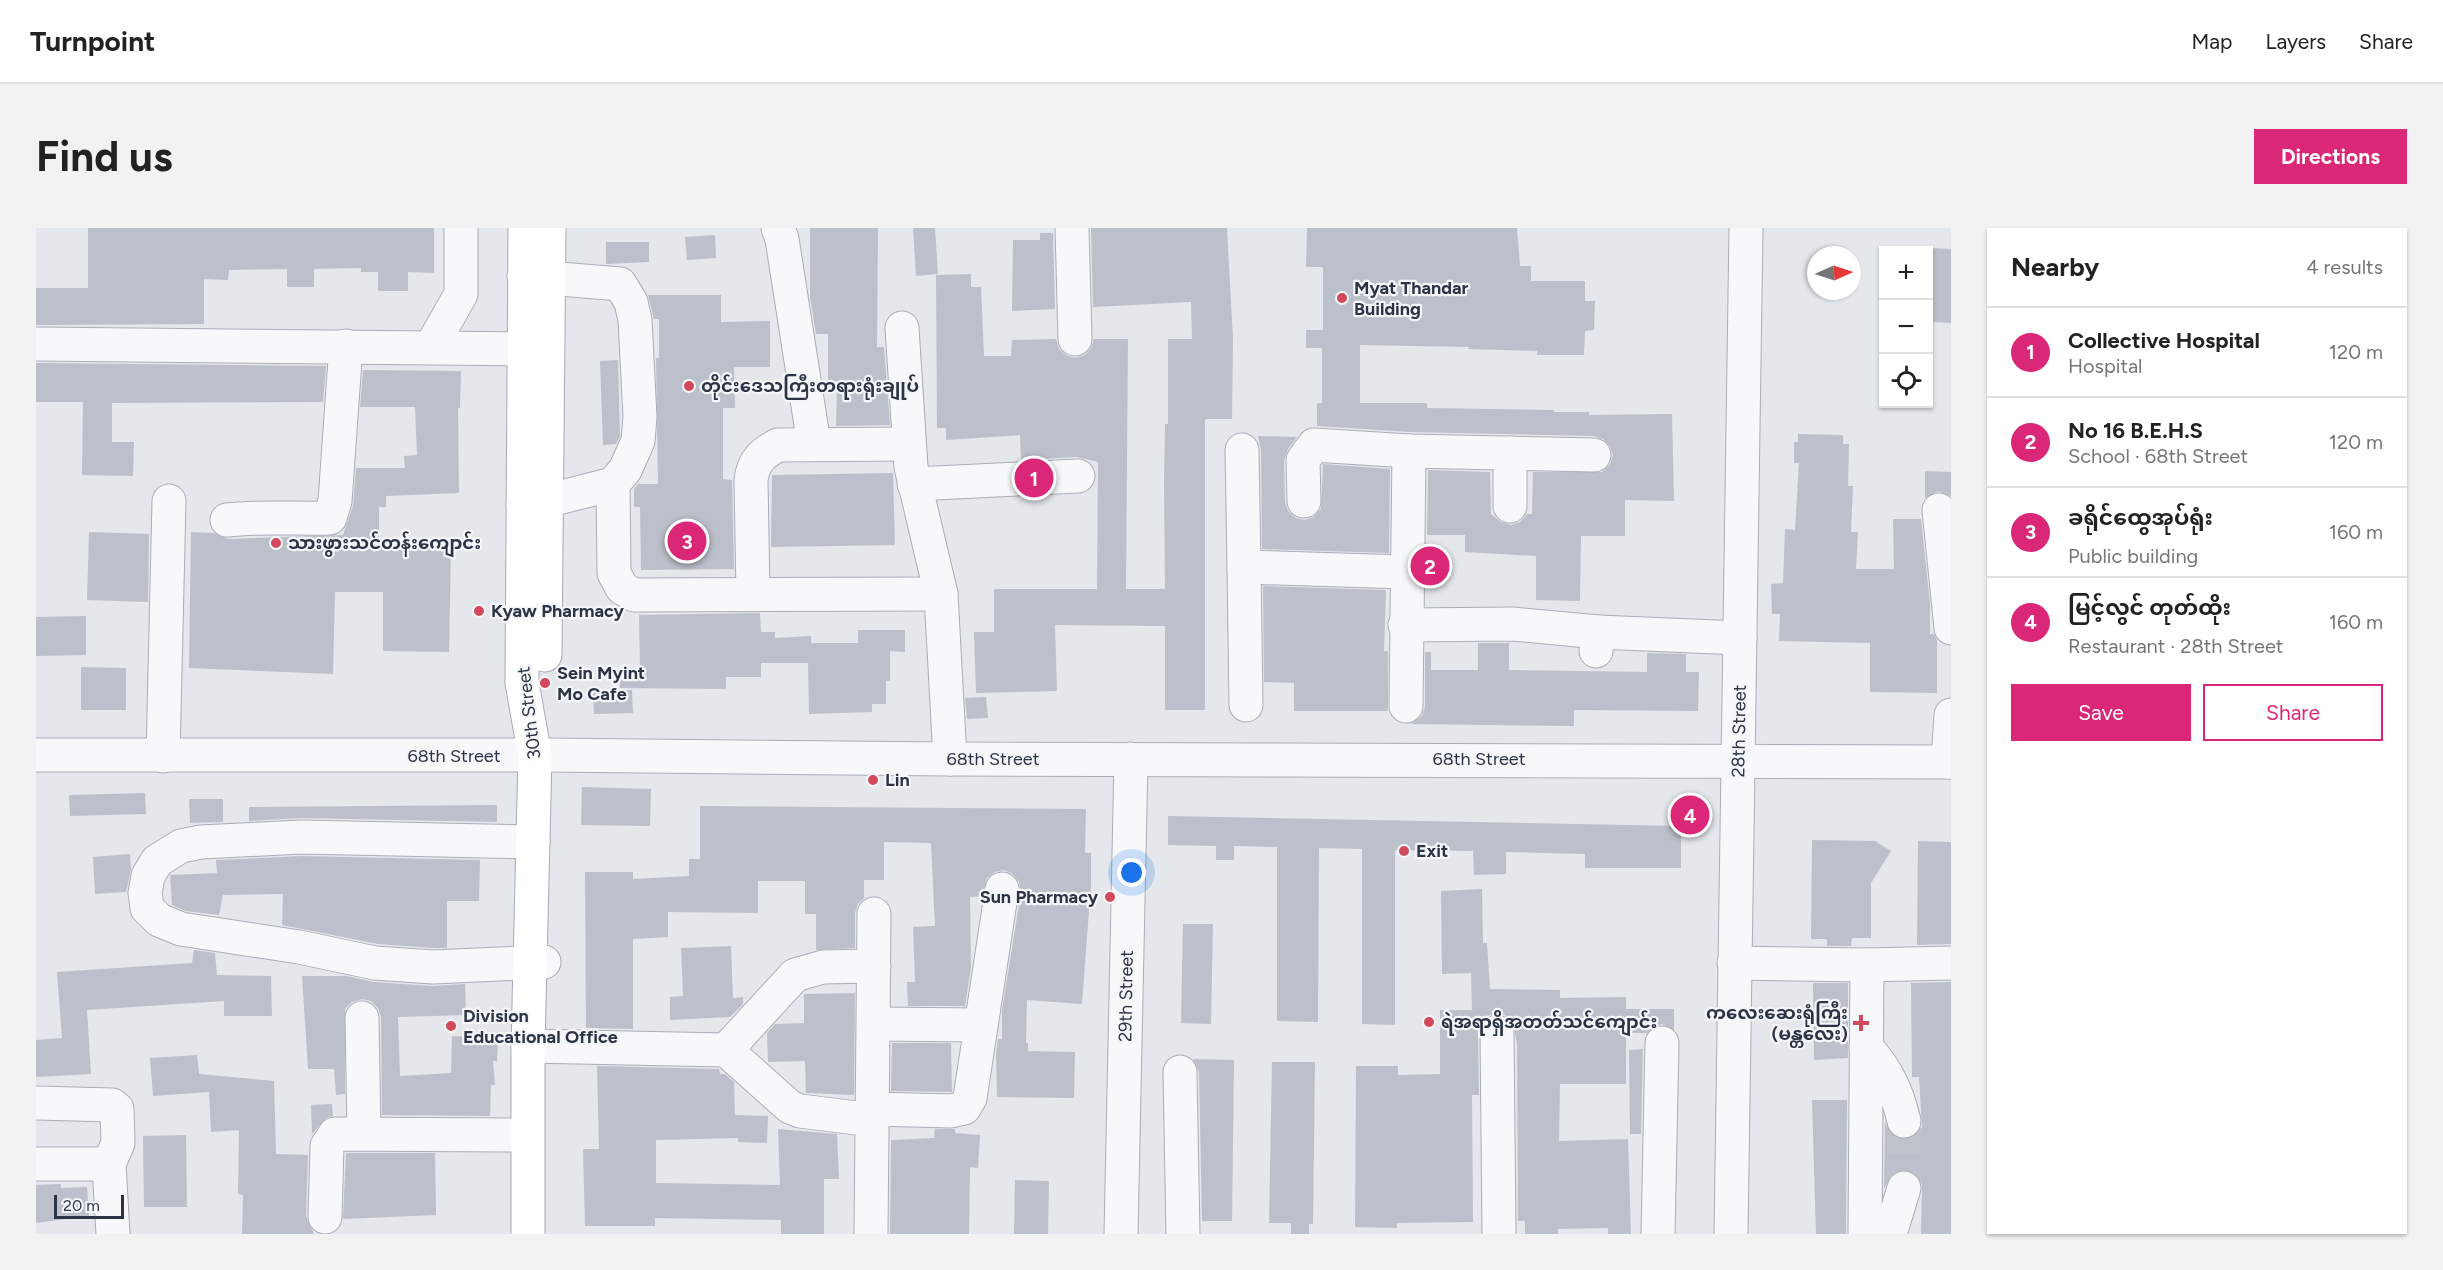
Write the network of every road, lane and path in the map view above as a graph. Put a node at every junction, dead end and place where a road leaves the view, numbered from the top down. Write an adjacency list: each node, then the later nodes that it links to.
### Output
1 (461, 228): 12 (street)
2 (525, 228): 7 (main road, 30th Street)
3 (549, 228): 7 (main road, 30th Street)
4 (778, 228): 14 (street)
5 (1072, 228): 9 (street)
6 (1746, 228): 35 (street, 28th Street)
7 (536, 277): 13 (main road, 30th Street); 21 (street)
8 (902, 328): 15 (street)
9 (1075, 339)
10 (36, 344): 11 (street)
11 (346, 346): 12 (street); 28 (street)
12 (431, 346): 13 (street)
13 (536, 348): 25 (main road, 30th Street)
14 (814, 444): 15 (street); 31 (street)
15 (907, 444): 22 (street)
16 (1242, 450): 29 (street)
17 (1409, 451): 18 (street); 24 (street); 30 (street)
18 (1510, 453): 19 (street); 26 (street)
19 (1594, 455)
20 (1078, 476): 22 (street)
21 (612, 484): 25 (street); 31 (street)
22 (914, 484): 32 (street)
23 (169, 501): 41 (street)
24 (1304, 501)
25 (534, 502): 40 (main road, 30th Street)
26 (1510, 506)
27 (1939, 510): 34 (street)
28 (227, 520)
29 (1244, 567): 30 (street); 36 (street)
30 (1405, 572): 33 (street)
31 (753, 593): 32 (street)
32 (941, 594): 42 (street)
33 (1405, 625): 35 (street); 37 (street)
34 (1951, 628)
35 (1740, 638): 44 (street, 28th Street)
36 (1246, 705)
37 (1406, 706)
38 (1951, 715): 45 (street)
39 (36, 755): 41 (street, 68th Street)
40 (540, 755): 41 (street, 68th Street); 42 (street, 68th Street); 46 (main road, 30th Street); 49 (main road, 30th Street)
41 (163, 756)
42 (950, 759): 43 (street, 68th Street)
43 (1131, 759): 44 (street, 68th Street); 77 (street, 29th Street)
44 (1738, 759): 45 (street, 68th Street); 50 (street, 28th Street)
45 (1950, 762)
46 (533, 842): 49 (main road, 30th Street); 49 (street)
47 (1002, 889): 56 (street)
48 (874, 914): 53 (street)
49 (538, 963): 59 (main road, 30th Street)
50 (1734, 963): 52 (street); 81 (street, 28th Street)
51 (1951, 963): 52 (street)
52 (1867, 965): 60 (street)
53 (874, 966): 55 (street); 61 (street)
54 (362, 1018): 66 (street)
55 (874, 1024): 56 (street); 64 (street)
56 (981, 1025): 64 (street)
57 (1497, 1032): 79 (street)
58 (1662, 1043): 80 (street)
59 (537, 1047): 61 (street); 67 (main road, 30th Street); 75 (main road, 30th Street)
60 (1866, 1047): 65 (street); 82 (street)
61 (726, 1050): 64 (street)
62 (1180, 1072): 78 (street)
63 (36, 1103): 70 (street)
64 (873, 1114): 76 (street)
65 (1904, 1121)
66 (364, 1133): 67 (street); 72 (street)
67 (527, 1146): 68 (street); 74 (main road, 30th Street)
68 (424, 1156)
69 (36, 1164): 70 (street)
70 (109, 1164): 73 (street)
71 (1904, 1188): 83 (street)
72 (325, 1217)
73 (113, 1234)
74 (528, 1234)
75 (546, 1234)
76 (871, 1234)
77 (1121, 1234)
78 (1183, 1234)
79 (1499, 1234)
80 (1658, 1234)
81 (1731, 1234)
82 (1865, 1234)
83 (1890, 1234)

